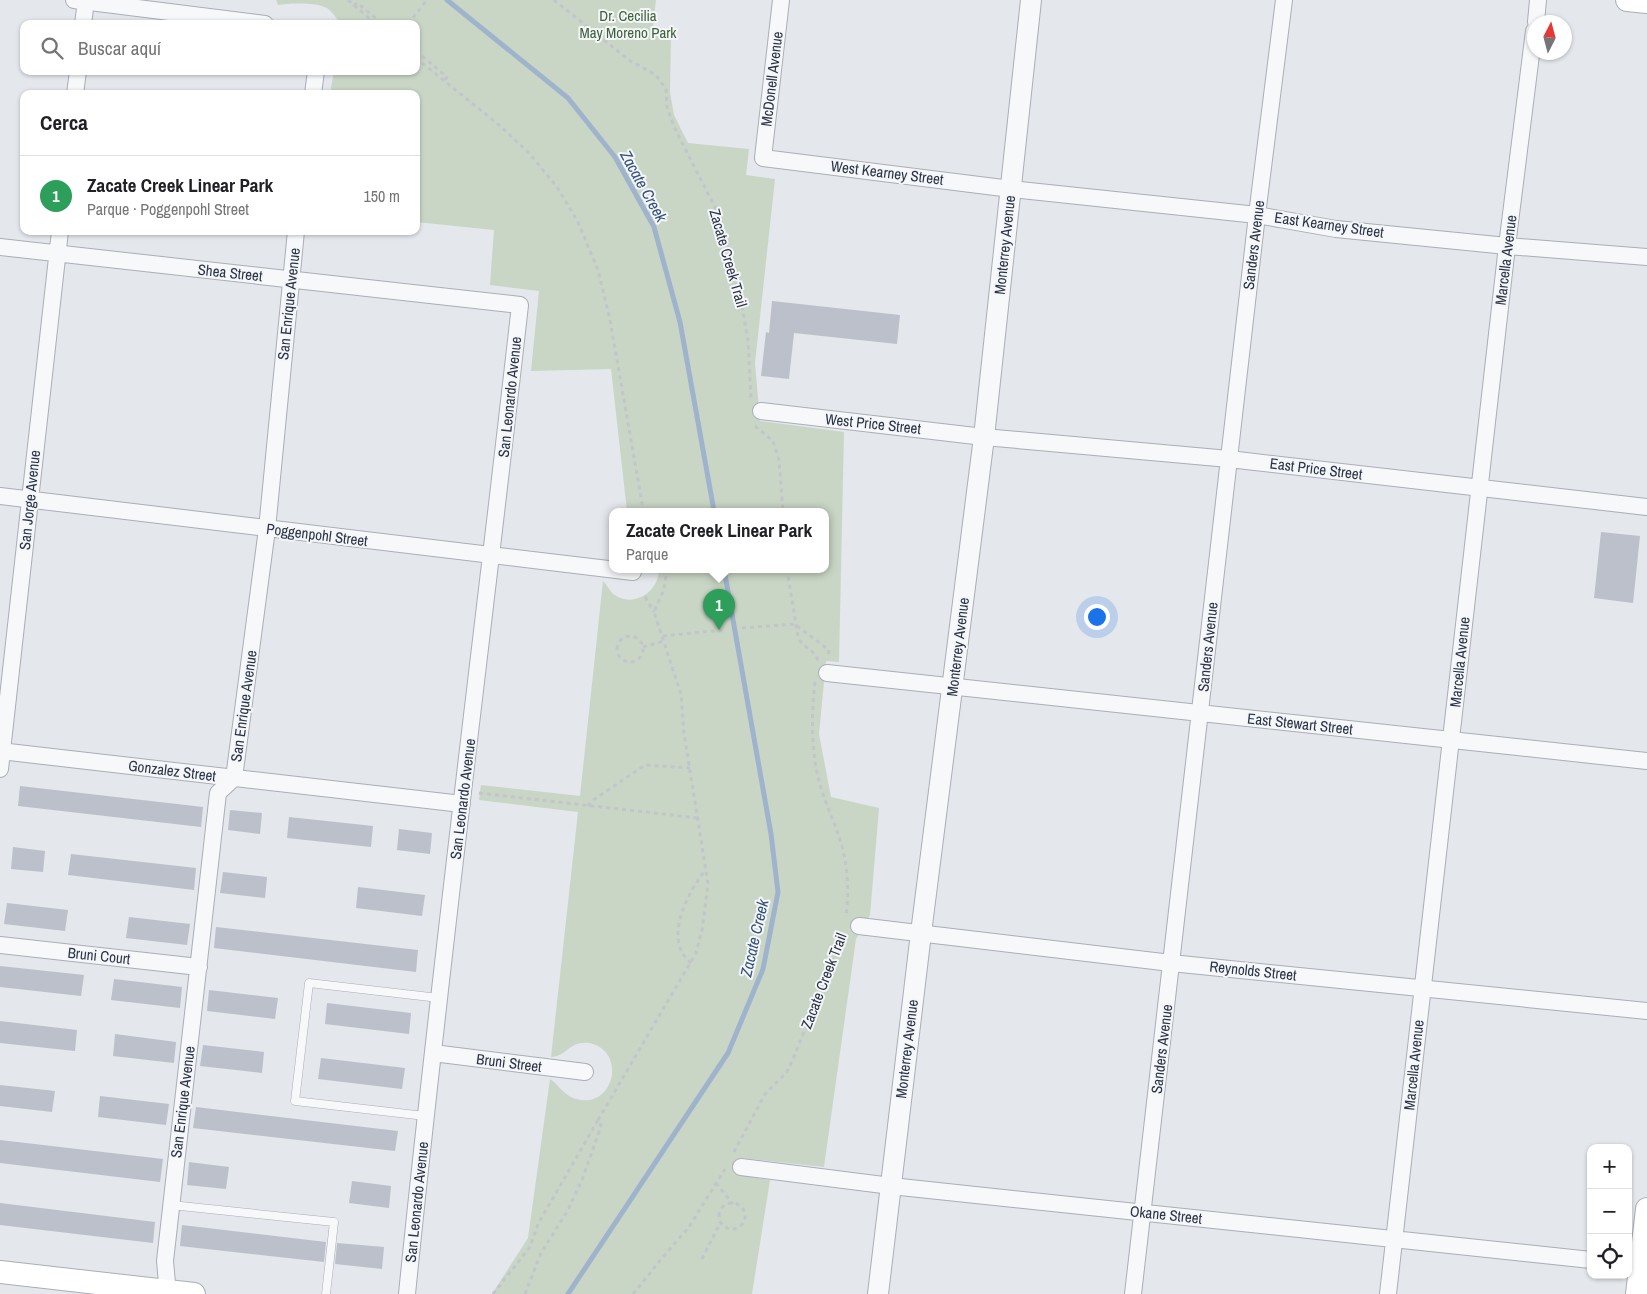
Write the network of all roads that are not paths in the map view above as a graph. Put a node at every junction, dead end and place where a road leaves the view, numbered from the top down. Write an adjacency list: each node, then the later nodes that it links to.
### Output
1 (781, 0): 16 (street, McDonell Avenue)
2 (1031, 0): 17 (street, Monterrey Avenue)
3 (1284, 0): 18 (street, Sanders Avenue)
4 (1538, 0): 8 (street)
5 (1627, 0): 7 (main road)
6 (80, 1): 9 (street); 10 (street)
7 (1647, 2)
8 (1537, 15)
9 (82, 20)
10 (234, 20)
11 (1530, 60): 21 (street, Marcella Avenue)
12 (77, 75): 14 (street)
13 (315, 75): 15 (street)
14 (76, 90)
15 (314, 90)
16 (763, 158): 17 (street, West Kearney Street)
17 (1011, 189): 18 (street, East Kearney Street); 28 (street, Monterrey Avenue)
18 (1257, 215): 21 (street, East Kearney Street); 29 (street, Sanders Avenue)
19 (59, 235): 23 (street, San Jorge Avenue)
20 (296, 235): 25 (street, San Enrique Avenue)
21 (1507, 246): 24 (street, East Kearney Street); 30 (street, Marcella Avenue)
22 (0, 247): 23 (street, Shea Street)
23 (57, 254): 25 (street, Shea Street); 32 (street, San Jorge Avenue)
24 (1647, 258)
25 (290, 280): 26 (street, Shea Street); 34 (street, San Enrique Avenue)
26 (520, 305): 35 (street, San Leonardo Avenue)
27 (755, 414): 28 (street, West Price Street)
28 (984, 436): 29 (street, East Price Street); 38 (street, Monterrey Avenue)
29 (1229, 459): 30 (street, East Price Street); 39 (street, Sanders Avenue)
30 (1480, 488): 33 (street, East Price Street); 40 (street, Marcella Avenue)
31 (0, 496): 32 (street, Poggenpohl Street)
32 (30, 500): 34 (street, Poggenpohl Street); 41 (street, San Jorge Avenue)
33 (1647, 508)
34 (267, 529): 35 (street, Poggenpohl Street); 44 (street, San Enrique Avenue)
35 (492, 555): 36 (street, Poggenpohl Street); 45 (street, San Leonardo Avenue)
36 (609, 569)
37 (820, 671): 38 (street, East Stewart Street)
38 (954, 687): 39 (street, East Stewart Street); 47 (street, Monterrey Avenue)
39 (1200, 713): 40 (street, East Stewart Street); 49 (street, Sanders Avenue)
40 (1451, 740): 42 (street, East Stewart Street); 51 (street, Marcella Avenue)
41 (1, 751): 43 (street, San Jorge Avenue); 44 (street, Gonzalez Street)
42 (1647, 761)
43 (0, 769)
44 (234, 778): 45 (street, Gonzalez Street); 50 (street, San Enrique Avenue)
45 (462, 804): 52 (street, San Leonardo Avenue)
46 (850, 923): 47 (street, Reynolds Street)
47 (921, 933): 49 (street, Reynolds Street); 58 (street, Monterrey Avenue)
48 (0, 945): 50 (street, Bruni Court)
49 (1171, 963): 51 (street, Reynolds Street); 61 (street, Sanders Avenue)
50 (199, 967): 59 (street, San Enrique Avenue)
51 (1423, 988): 53 (street, Reynolds Street); 62 (street, Marcella Avenue)
52 (439, 998): 54 (street, San Leonardo Avenue); 56 (lane)
53 (1647, 1011)
54 (433, 1053): 55 (street, Bruni Street); 56 (street, San Leonardo Avenue)
55 (586, 1072)
56 (425, 1116): 69 (street, San Leonardo Avenue)
57 (733, 1163): 58 (street, Okane Street)
58 (891, 1186): 61 (street, Okane Street); 70 (street, Monterrey Avenue)
59 (172, 1205): 66 (street, San Enrique Avenue); 68 (lane)
60 (1647, 1209): 64 (main road)
61 (1143, 1212): 62 (street, Okane Street); 71 (street, Sanders Avenue)
62 (1394, 1239): 63 (street, Okane Street); 72 (street, Marcella Avenue)
63 (1587, 1260)
64 (1638, 1265): 73 (main road)
65 (0, 1272): 66 (main road)
66 (168, 1293): 67 (main road)
67 (194, 1294)
68 (326, 1294)
69 (408, 1294)
70 (878, 1294)
71 (1133, 1294)
72 (1388, 1294)
73 (1637, 1294)

